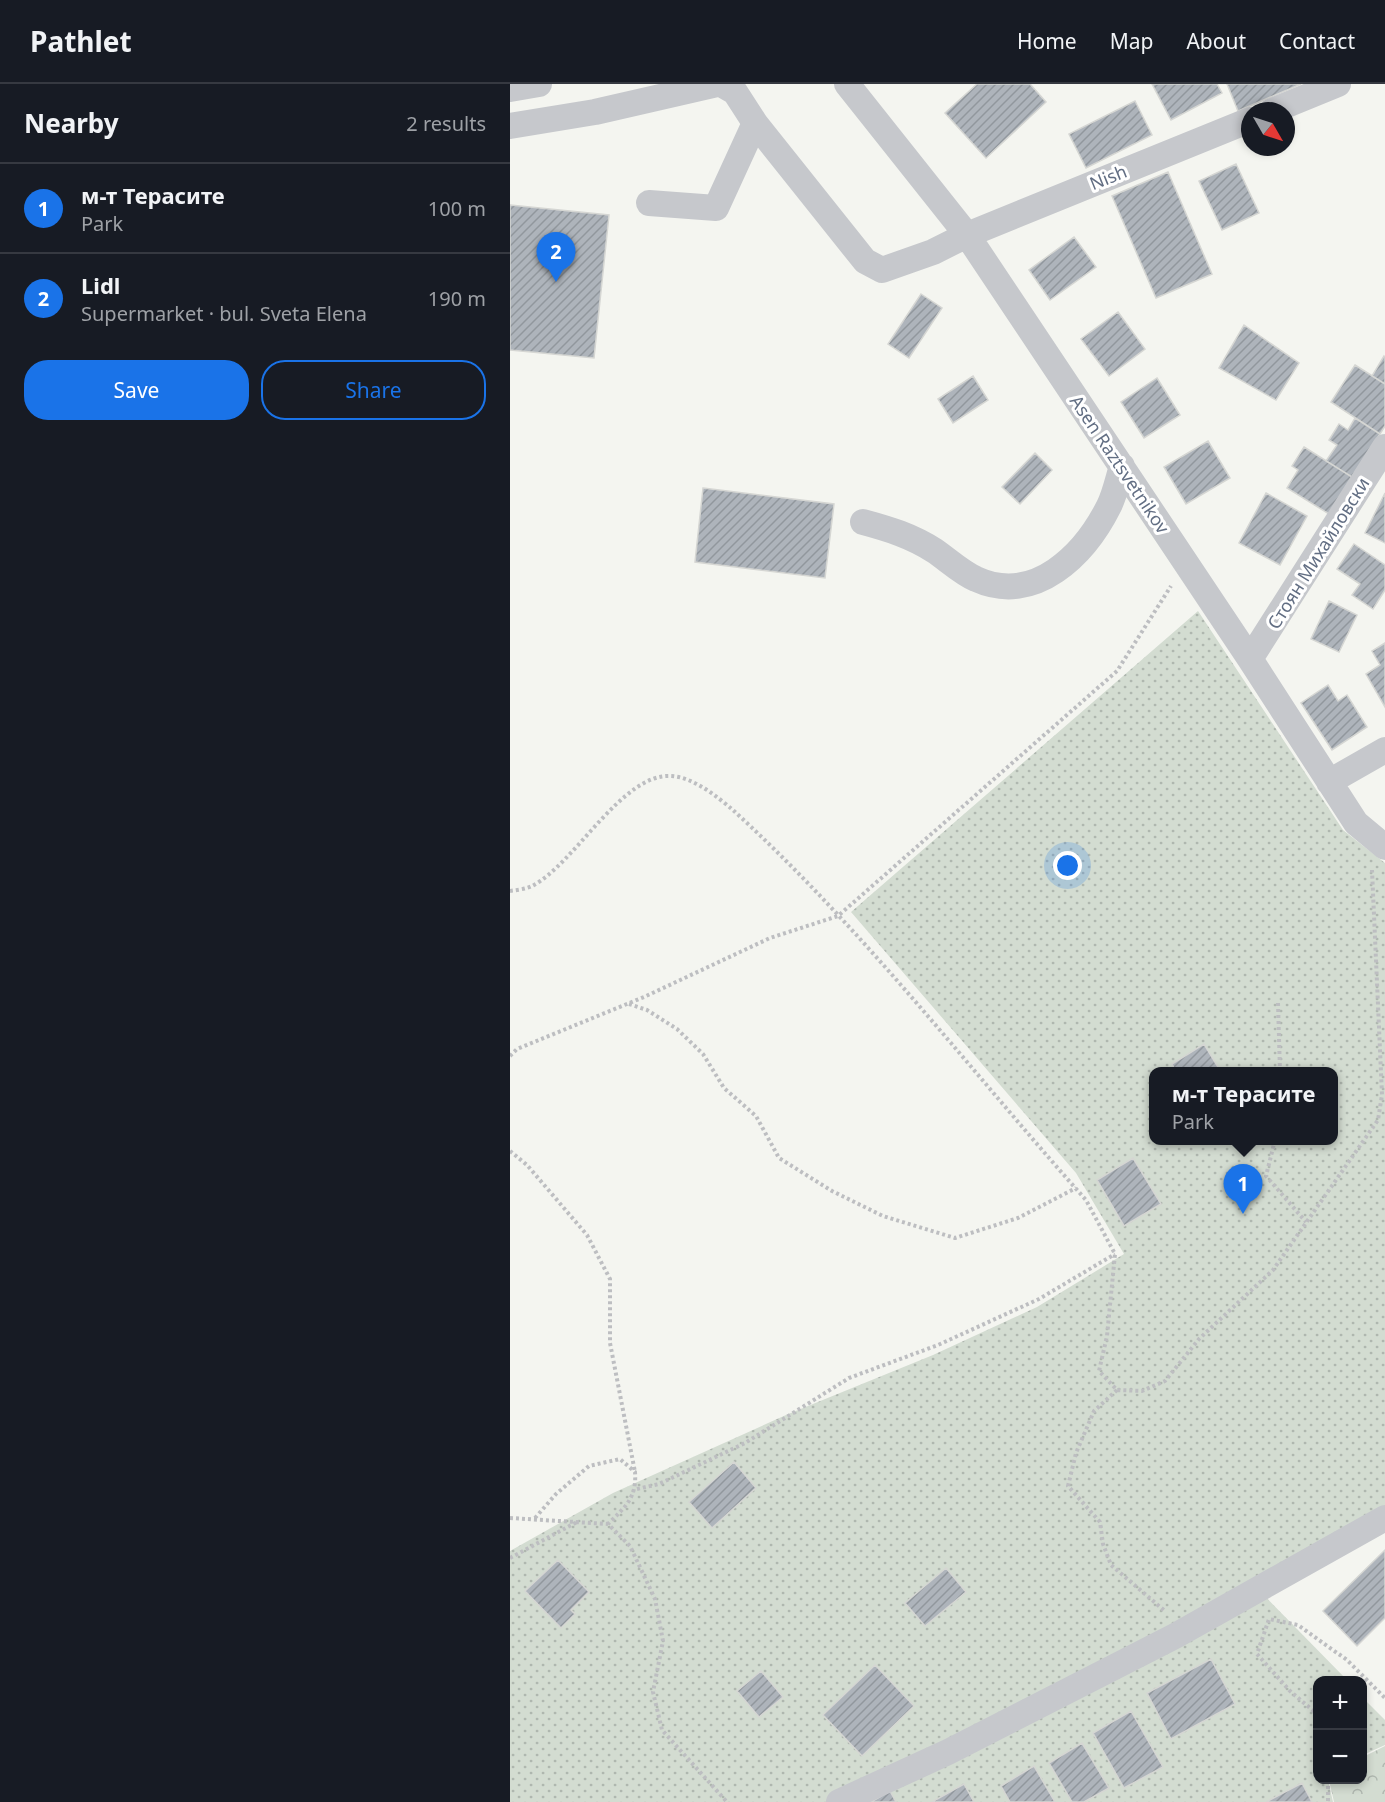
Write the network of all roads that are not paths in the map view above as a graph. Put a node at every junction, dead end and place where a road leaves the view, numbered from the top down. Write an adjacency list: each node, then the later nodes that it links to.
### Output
1 (719, 84): 5 (street, Nish); 7 (street)
2 (847, 84): 9 (street, Asen Raztsvetnikov)
3 (1338, 84): 4 (street)
4 (1294, 102)
5 (755, 123): 8 (street); 9 (street, Nish)
6 (1241, 124): 9 (street, Nish)
7 (510, 126)
8 (649, 203)
9 (966, 235): 11 (street, Asen Raztsvetnikov)
10 (1385, 447): 13 (street, Стоян Михайловски)
11 (1122, 466): 12 (street); 13 (street, Asen Raztsvetnikov)
12 (863, 522)
13 (1250, 660): 15 (street, Asen Raztsvetnikov)
14 (1385, 750): 15 (street)
15 (1329, 783): 16 (street, Asen Raztsvetnikov)
16 (1378, 841)
17 (1385, 1518): 18 (street)
18 (839, 1802)

